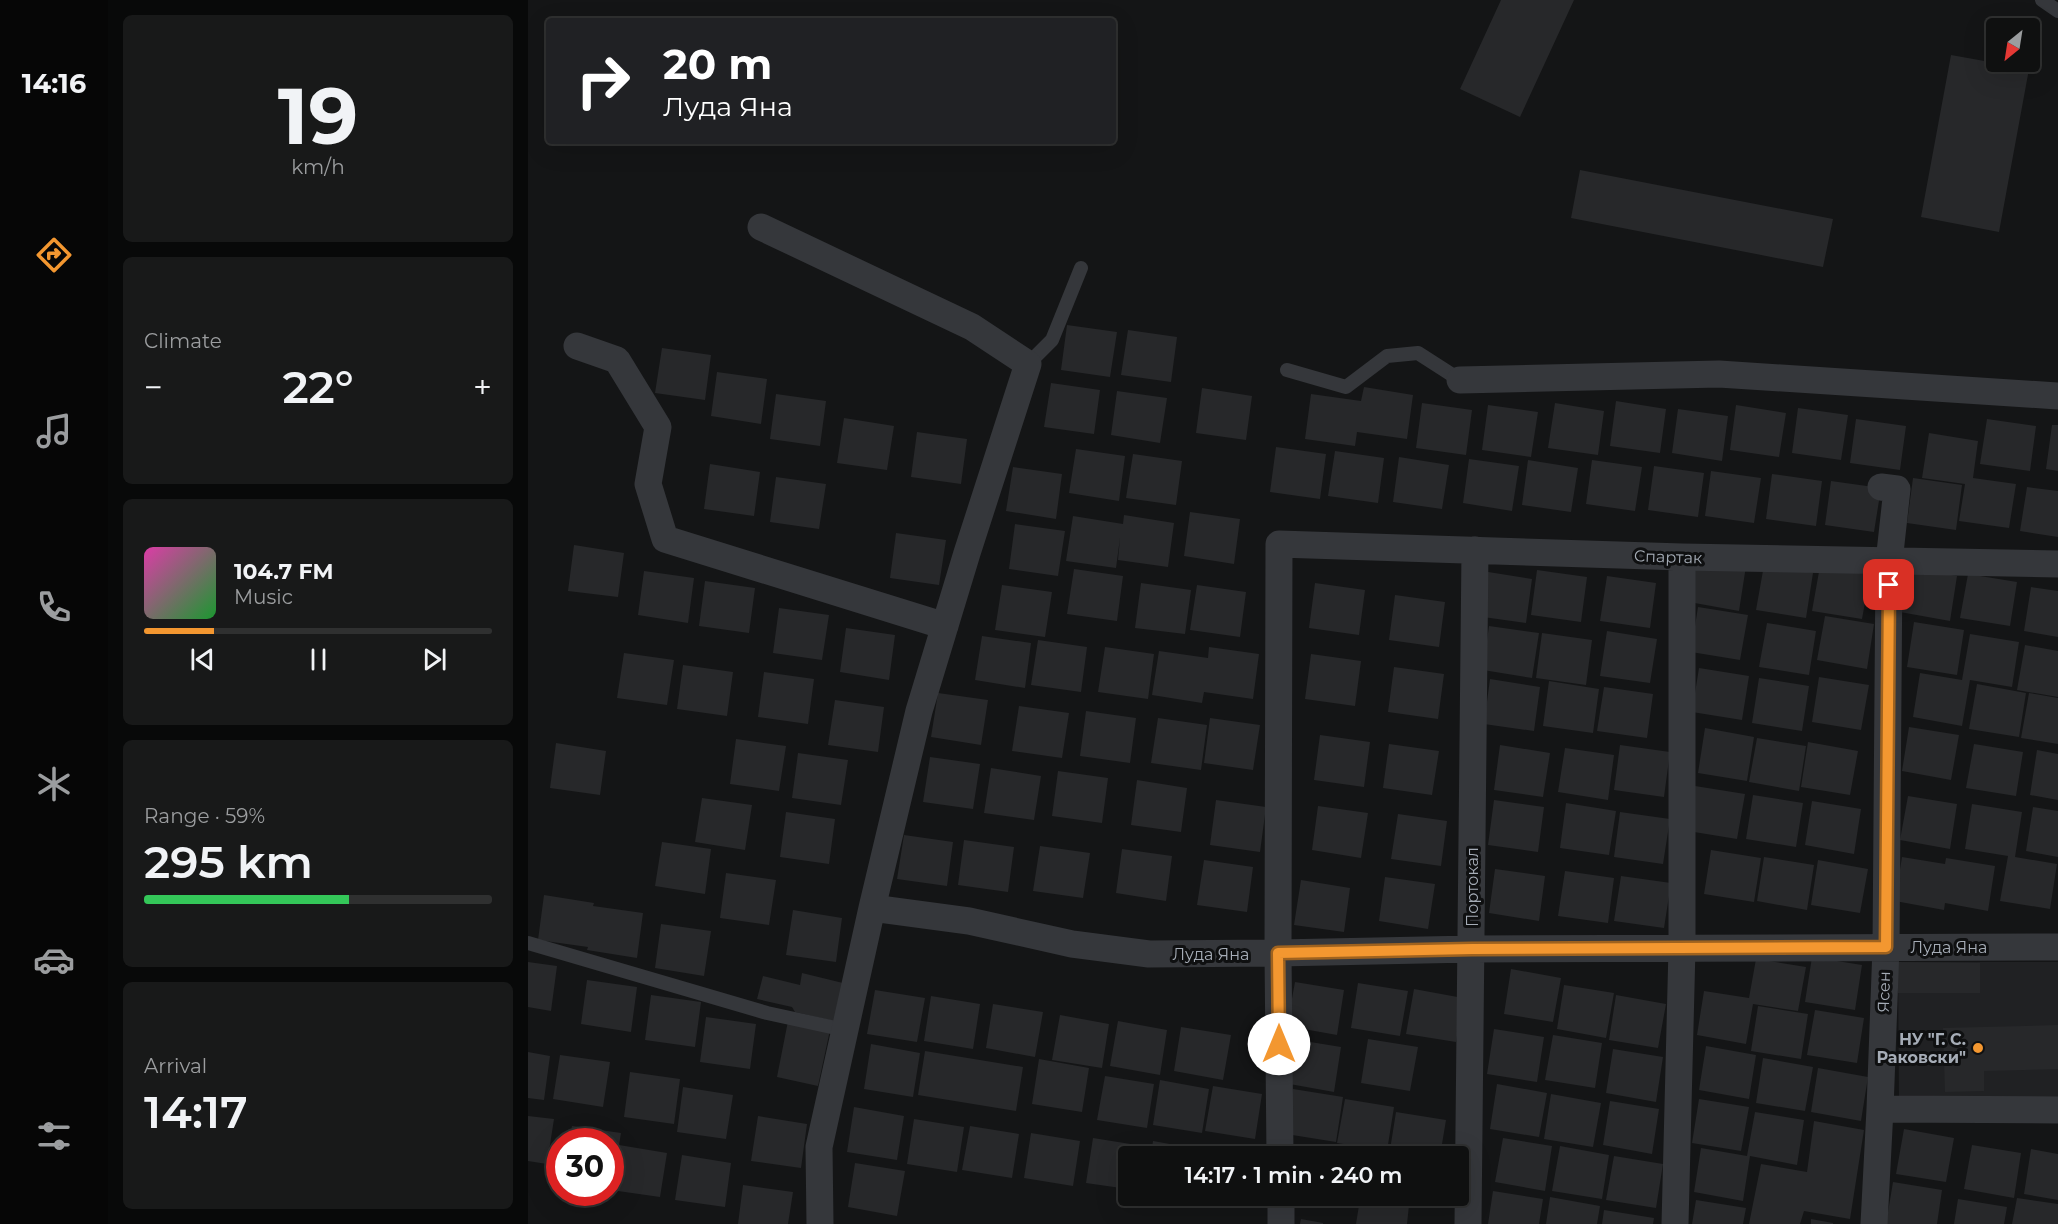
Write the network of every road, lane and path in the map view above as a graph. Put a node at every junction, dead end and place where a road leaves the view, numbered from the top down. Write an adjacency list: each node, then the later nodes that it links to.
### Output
1 (2042, 0): 2 (lane)
2 (2058, 11)
3 (761, 227): 6 (street)
4 (1081, 268): 6 (lane)
5 (578, 346): 15 (street)
6 (1028, 364): 15 (street)
7 (1287, 370): 8 (lane)
8 (1460, 380): 9 (street)
9 (2058, 396)
10 (1881, 487): 13 (street, Ясен)
11 (1474, 550): 12 (street, Спартак); 21 (street, Портокал); 22 (street, Спартак)
12 (1682, 557): 13 (street, Спартак); 20 (street)
13 (1889, 562): 14 (street, Спартак); 18 (street, Ясен)
14 (2058, 564)
15 (945, 626): 16 (street)
16 (872, 908): 22 (street, Луда Яна); 23 (street)
17 (528, 943): 23 (lane)
18 (1886, 947): 19 (street, Луда Яна); 20 (street, Луда Яна); 24 (street, Ясен)
19 (2058, 947)
20 (1682, 948): 21 (street, Луда Яна); 31 (street)
21 (1472, 949): 22 (street, Луда Яна); 30 (street, Портокал)
22 (1278, 953): 26 (street)
23 (845, 1030): 28 (street)
24 (1880, 1109): 25 (street); 32 (street, Ясен)
25 (2058, 1110)
26 (1280, 1146)
27 (1281, 1206): 29 (street)
28 (820, 1224)
29 (1281, 1224)
30 (1468, 1224)
31 (1675, 1224)
32 (1874, 1224)

